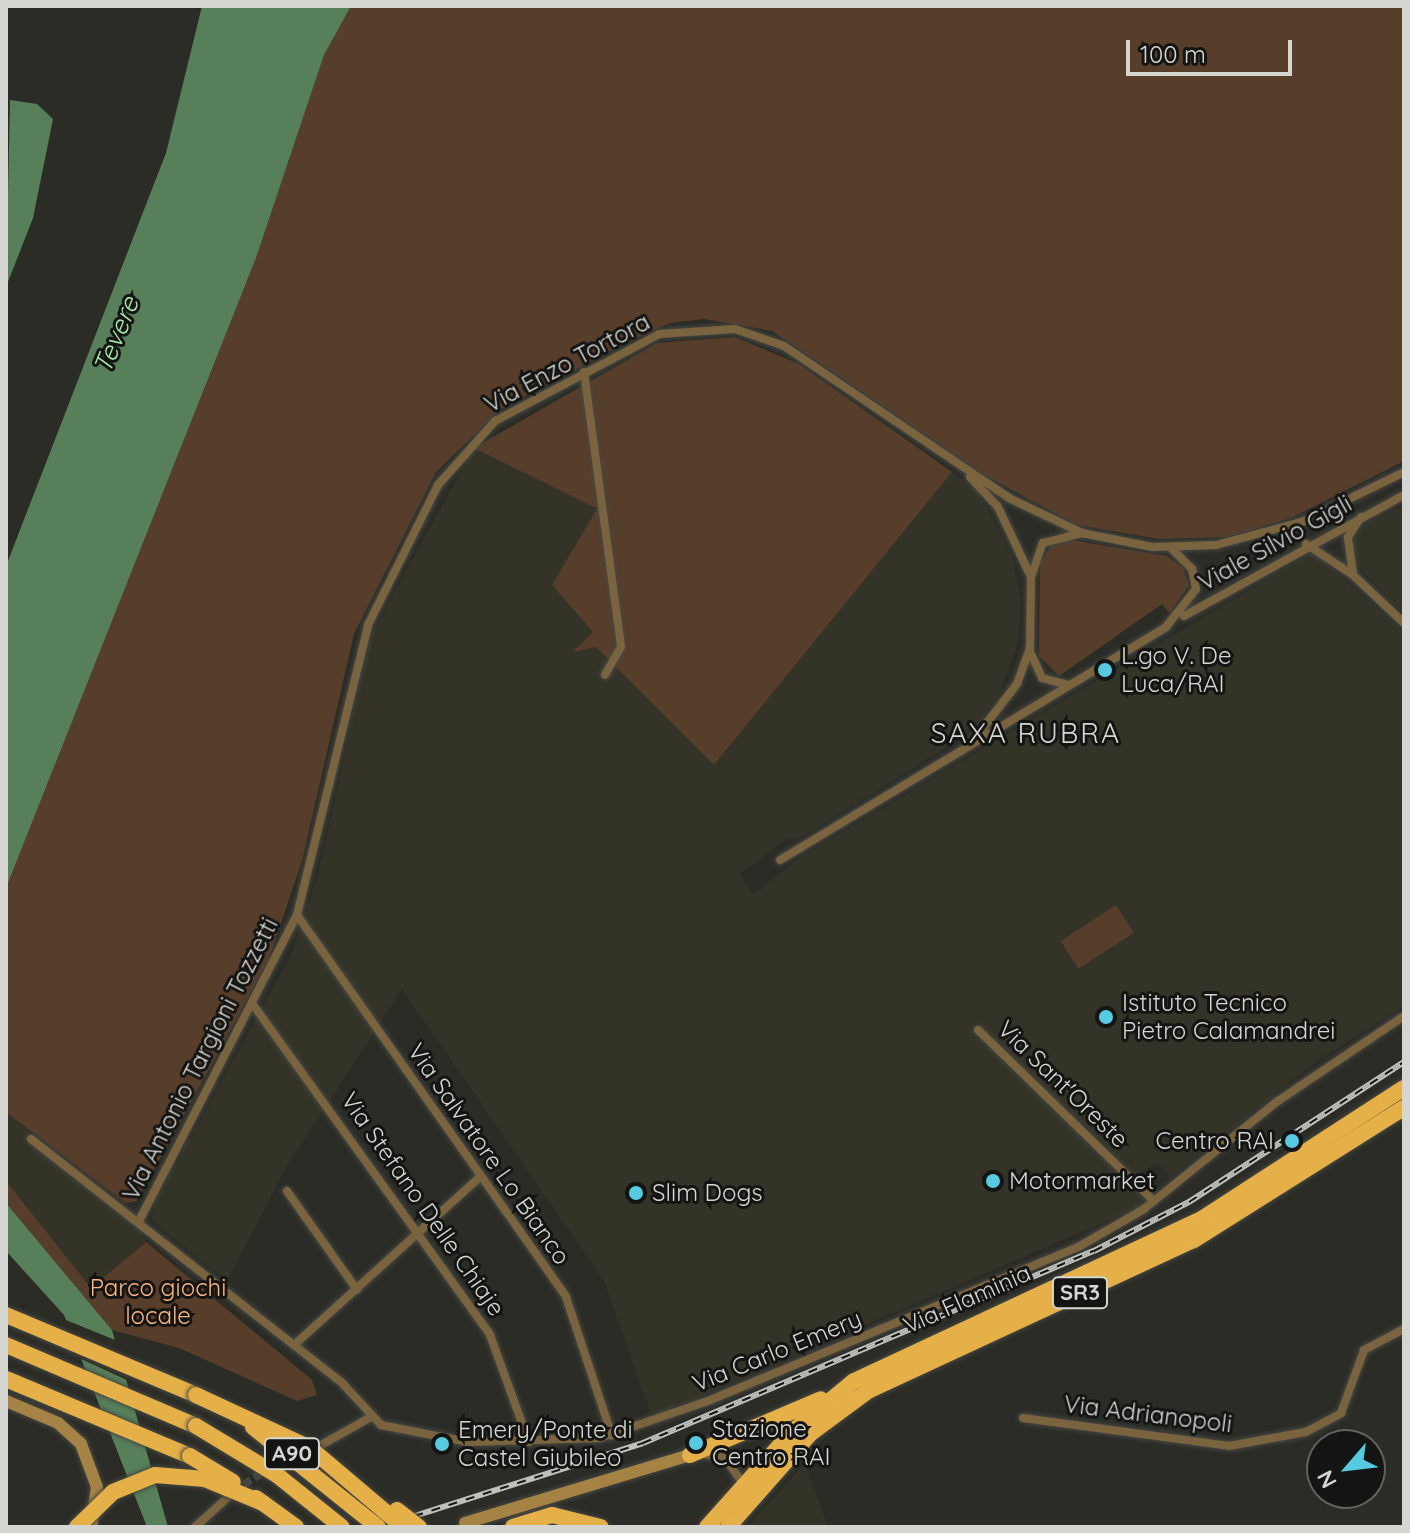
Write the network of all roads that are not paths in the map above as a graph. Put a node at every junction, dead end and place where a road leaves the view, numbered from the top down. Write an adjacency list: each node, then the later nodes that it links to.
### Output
1 (584, 372): 2 (street, Via Enzo Tortora); 14 (street); 18 (street, Via Enzo Tortora)
2 (962, 468): 6 (street, Via Enzo Tortora); 10 (street, Via Enzo Tortora)
3 (1404, 472): 8 (street, Viale Silvio Gigli)
4 (1404, 495): 5 (street, Viale Silvio Gigli)
5 (1362, 517): 7 (street, Viale Silvio Gigli); 9 (street)
6 (1082, 533): 8 (street); 10 (street)
7 (1306, 544): 9 (street); 12 (street, Viale Silvio Gigli)
8 (1168, 547): 12 (street)
9 (1353, 575): 11 (street)
10 (1031, 577): 13 (street)
11 (1404, 623)
12 (1166, 627): 15 (street)
13 (1030, 649): 15 (street); 16 (street)
14 (605, 675)
15 (1069, 685): 16 (street)
16 (969, 746): 17 (street)
17 (780, 860)
18 (297, 915): 19 (street, Via Antonio Targioni Tozzetti); 25 (street, Via Salvatore Lo Bianco)
19 (254, 1006): 28 (street, Via Antonio Targioni Tozzetti); 29 (street, Via Stefano Delle Chiaje)
20 (1404, 1016): 27 (street, Via Carlo Emery)
21 (978, 1030): 27 (street, Via Sant'Oreste)
22 (1404, 1088): 36 (highway, Via Flaminia / SR3)
23 (1404, 1108): 51 (highway, Via Flaminia / SR3)
24 (31, 1139): 28 (street)
25 (480, 1177): 29 (street); 41 (street, Via Salvatore Lo Bianco)
26 (287, 1191): 30 (street)
27 (1154, 1201): 41 (street, Via Carlo Emery)
28 (139, 1221): 34 (street)
29 (420, 1231): 30 (street); 42 (street, Via Stefano Delle Chiaje)
30 (357, 1290): 34 (street)
31 (6, 1315): 37 (highway, A90)
32 (1404, 1329): 40 (street, Via Adrianopoli)
33 (6, 1345): 56 (highway, A90, bridge)
34 (294, 1345): 39 (street)
35 (6, 1379): 49 (highway, bridge)
36 (844, 1387): 44 (highway); 46 (highway, Via Flaminia / SR3)
37 (196, 1395): 45 (highway, bridge); 57 (highway, A90, bridge)
38 (6, 1401): 53 (street)
39 (371, 1417): 42 (street, Via Carlo Emery); 43 (street)
40 (1023, 1418)
41 (612, 1436): 42 (street, Via Carlo Emery)
42 (529, 1442)
43 (323, 1444)
44 (690, 1455): 46 (street); 50 (street)
45 (326, 1463): 58 (highway, bridge); 59 (highway, bridge)
46 (744, 1486): 48 (highway, Via Flaminia / SR3)
47 (227, 1498): 54 (street)
48 (732, 1499): 62 (highway); 63 (highway, Via Flaminia / SR3)
49 (263, 1503): 52 (highway, bridge); 55 (highway, bridge)
50 (465, 1523)
51 (730, 1525)
52 (77, 1527)
53 (91, 1527)
54 (195, 1527)
55 (296, 1527)
56 (342, 1527)
57 (378, 1527)
58 (403, 1527)
59 (419, 1527)
60 (513, 1527): 61 (highway)
61 (601, 1527)
62 (693, 1527)
63 (707, 1527)

